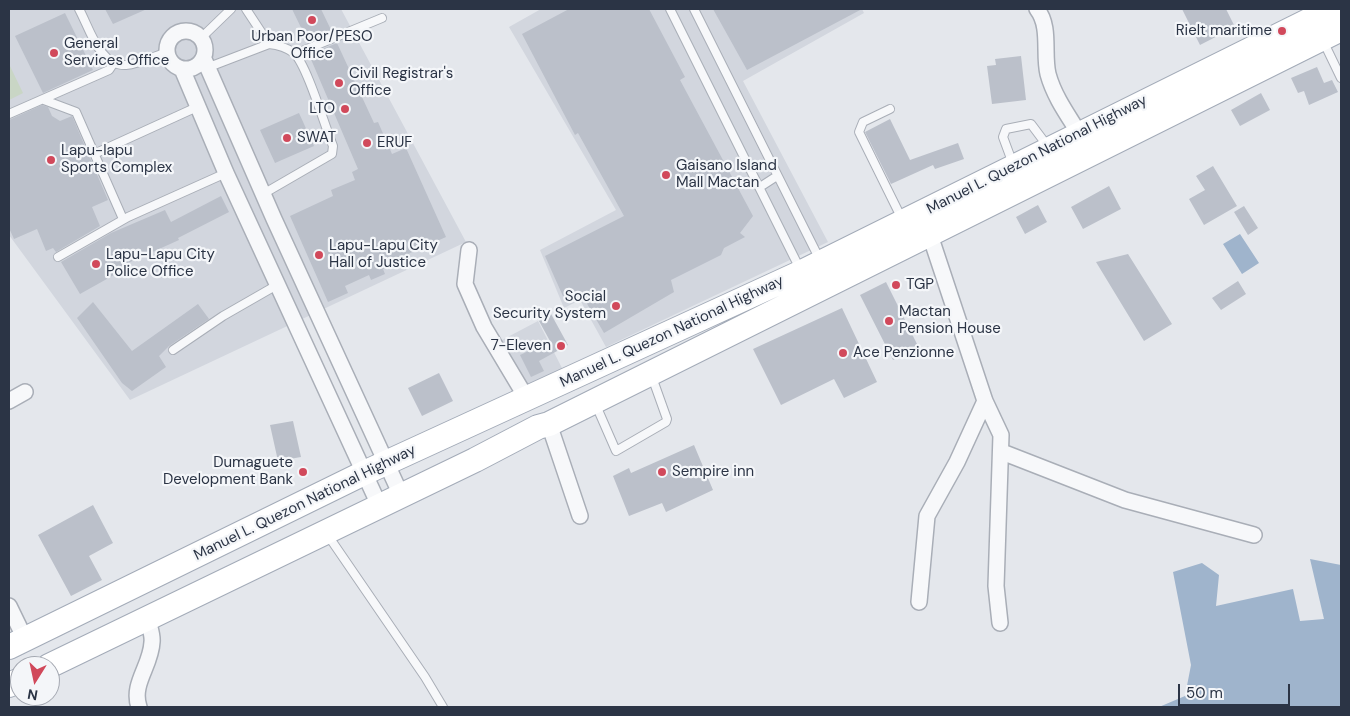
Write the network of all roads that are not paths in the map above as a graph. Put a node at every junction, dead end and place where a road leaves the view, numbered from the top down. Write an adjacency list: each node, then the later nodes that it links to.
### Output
1 (79, 9): 17 (lane)
2 (231, 9): 10 (lane)
3 (246, 9): 11 (lane)
4 (670, 9): 31 (lane)
5 (694, 9): 30 (lane)
6 (1037, 9): 24 (street)
7 (1332, 9): 24 (main road, Manuel L. Quezon National Highway)
8 (382, 18): 14 (lane)
9 (1341, 30): 15 (main road, Manuel L. Quezon National Highway)
10 (201, 38): 13 (street); 16 (street)
11 (269, 44): 14 (lane); 16 (lane)
12 (1334, 46): 15 (main road); 19 (lane)
13 (167, 52): 17 (lane); 18 (street)
14 (296, 54): 32 (lane)
15 (1286, 58): 28 (main road, Manuel L. Quezon National Highway)
16 (206, 63): 18 (street); 32 (street)
17 (113, 64): 20 (lane)
18 (182, 69): 21 (street)
19 (1341, 78)
20 (44, 100): 23 (lane); 26 (lane)
21 (197, 108): 26 (lane); 29 (street)
22 (890, 109): 35 (lane)
23 (9, 114)
24 (1079, 132): 25 (main road, Manuel L. Quezon National Highway)
25 (1049, 148): 27 (main road, Manuel L. Quezon National Highway); 27 (lane); 28 (main road)
26 (94, 154): 33 (lane)
27 (1014, 166): 35 (main road, Manuel L. Quezon National Highway)
28 (1064, 169): 37 (main road, Manuel L. Quezon National Highway)
29 (226, 173): 33 (lane); 36 (street)
30 (777, 176): 31 (lane); 40 (lane)
31 (760, 186): 40 (lane)
32 (263, 194): 34 (street)
33 (123, 219): 39 (lane)
34 (274, 219): 36 (street); 51 (street)
35 (904, 222): 40 (main road, Manuel L. Quezon National Highway)
36 (253, 231): 41 (street)
37 (930, 235): 43 (main road, Manuel L. Quezon National Highway); 47 (street)
38 (470, 250): 45 (street)
39 (58, 257)
40 (811, 267): 45 (main road, Manuel L. Quezon National Highway)
41 (277, 286): 42 (lane); 51 (street)
42 (173, 350)
43 (651, 373): 48 (main road, Manuel L. Quezon National Highway); 48 (lane)
44 (25, 392): 46 (street)
45 (527, 399): 51 (main road, Manuel L. Quezon National Highway)
46 (9, 401)
47 (986, 401): 50 (street); 57 (street)
48 (594, 402): 49 (main road, Manuel L. Quezon National Highway)
49 (548, 424): 52 (main road, Manuel L. Quezon National Highway); 54 (street)
50 (1002, 452): 56 (street); 60 (street)
51 (374, 468): 52 (street); 53 (street); 61 (main road, Manuel L. Quezon National Highway)
52 (401, 495): 53 (main road, Manuel L. Quezon National Highway)
53 (380, 506): 55 (main road, Manuel L. Quezon National Highway)
54 (580, 516)
55 (326, 532): 59 (main road, Manuel L. Quezon National Highway); 64 (lane)
56 (1254, 535)
57 (919, 602)
58 (9, 606): 61 (street)
59 (148, 619): 62 (main road, Manuel L. Quezon National Highway); 63 (street)
60 (1000, 623)
61 (17, 643)
62 (60, 661)
63 (139, 707)
64 (442, 707)

